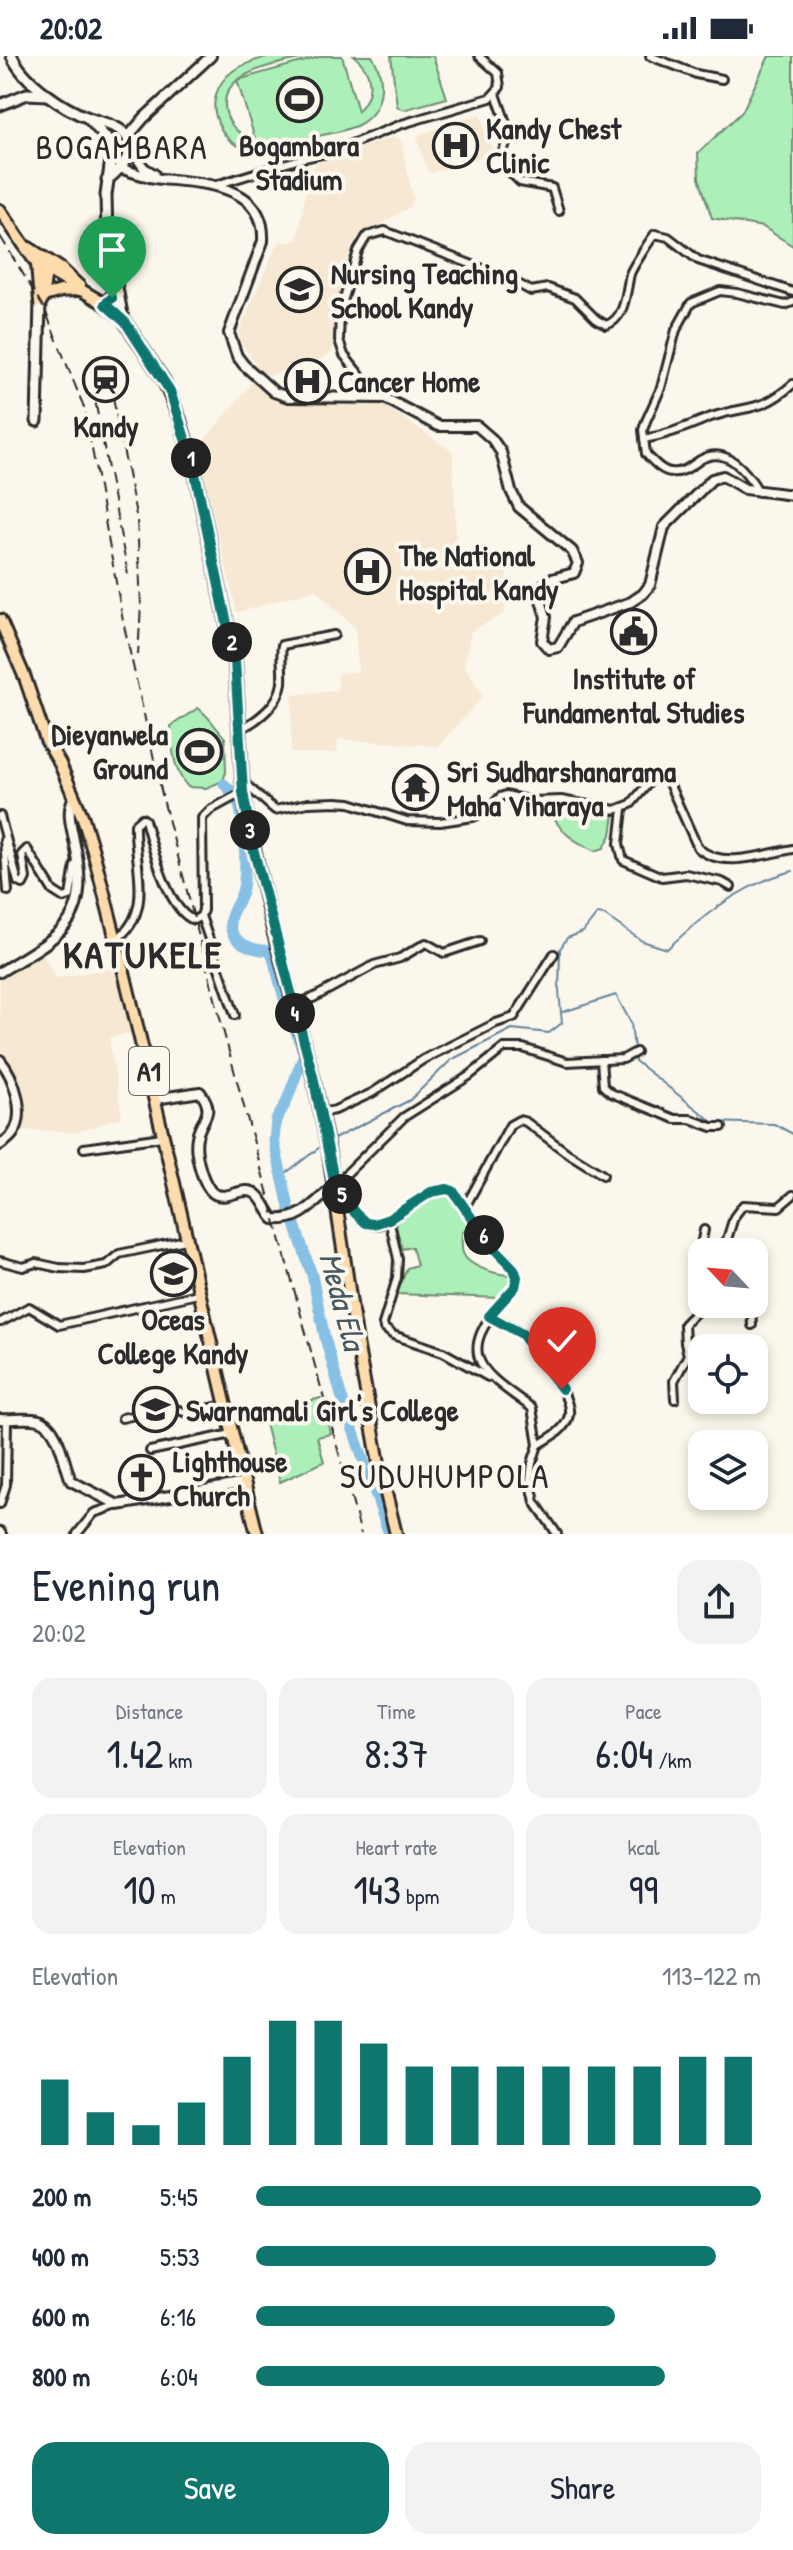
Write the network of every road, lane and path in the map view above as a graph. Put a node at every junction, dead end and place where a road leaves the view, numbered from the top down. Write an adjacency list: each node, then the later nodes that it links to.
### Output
1 (12, 56): 7 (main road)
2 (211, 56): 10 (street)
3 (479, 56): 6 (street)
4 (650, 56): 5 (street)
5 (722, 79)
6 (496, 94): 16 (street); 18 (street)
7 (51, 95): 8 (main road); 9 (main road)
8 (0, 105)
9 (88, 118): 11 (main road); 15 (main road)
10 (144, 118): 11 (street); 12 (street)
11 (119, 130): 12 (main road); 13 (main road)
12 (129, 143): 13 (main road); 14 (street)
13 (119, 168): 14 (street); 15 (main road)
14 (166, 179): 16 (street)
15 (107, 180): 21 (main road)
16 (216, 185): 29 (street)
17 (0, 210): 19 (main road)
18 (559, 211)
19 (24, 245): 20 (main road); 22 (main road)
20 (42, 267): 22 (main road); 24 (main road)
21 (116, 291): 26 (main road); 27 (main road)
22 (83, 292): 24 (main road); 26 (main road)
23 (793, 292): 29 (street)
24 (42, 299): 30 (main road)
25 (793, 302): 31 (street)
26 (105, 304): 27 (main road)
27 (123, 319): 36 (main road)
28 (793, 384): 31 (street)
29 (378, 398): 32 (street)
30 (37, 421)
31 (644, 439): 32 (street)
32 (759, 492): 33 (street)
33 (793, 495)
34 (0, 620): 38 (main road, A1)
35 (334, 635): 36 (street)
36 (240, 729): 37 (main road)
37 (239, 791): 39 (street); 46 (street); 51 (main road)
38 (74, 797): 43 (street); 47 (main road, A1)
39 (623, 809): 42 (street); 44 (street)
40 (0, 816): 41 (street)
41 (4, 829): 43 (street); 45 (street)
42 (793, 849)
43 (78, 858): 50 (street)
44 (731, 887)
45 (8, 891)
46 (201, 916): 47 (street); 52 (street)
47 (114, 941): 56 (main road, A1)
48 (480, 941): 51 (street)
49 (554, 954): 57 (street)
50 (0, 972)
51 (293, 1005): 57 (main road)
52 (235, 1015)
53 (634, 1052): 55 (street)
54 (0, 1060): 60 (street)
55 (601, 1060): 58 (street); 63 (street)
56 (155, 1099): 59 (main road, A1); 63 (street)
57 (321, 1114): 63 (main road)
58 (722, 1127)
59 (162, 1137): 61 (street); 70 (main road, A1)
60 (0, 1145)
61 (84, 1148)
62 (603, 1175): 65 (street)
63 (335, 1183): 66 (street); 91 (main road)
64 (793, 1195): 69 (street)
65 (465, 1207): 66 (street); 73 (street)
66 (389, 1219): 78 (street)
67 (704, 1230): 68 (street)
68 (702, 1238)
69 (727, 1238)
70 (186, 1240): 71 (street); 72 (main road, A1)
71 (1, 1262)
72 (198, 1294): 76 (street); 80 (main road, A1)
73 (489, 1316): 78 (street); 84 (street)
74 (690, 1318): 79 (street)
75 (752, 1318): 77 (street)
76 (1, 1322)
77 (752, 1325)
78 (494, 1380): 84 (street)
79 (675, 1399)
80 (226, 1405): 81 (street); 83 (main road, A1)
81 (122, 1418)
82 (4, 1419): 87 (street); 88 (street)
83 (233, 1434): 85 (street); 86 (main road, A1)
84 (538, 1445): 92 (street)
85 (150, 1451)
86 (245, 1483): 88 (street); 90 (main road, A1)
87 (0, 1504)
88 (118, 1505): 89 (street)
89 (77, 1534)
90 (257, 1534)
91 (396, 1534)
92 (557, 1534)

